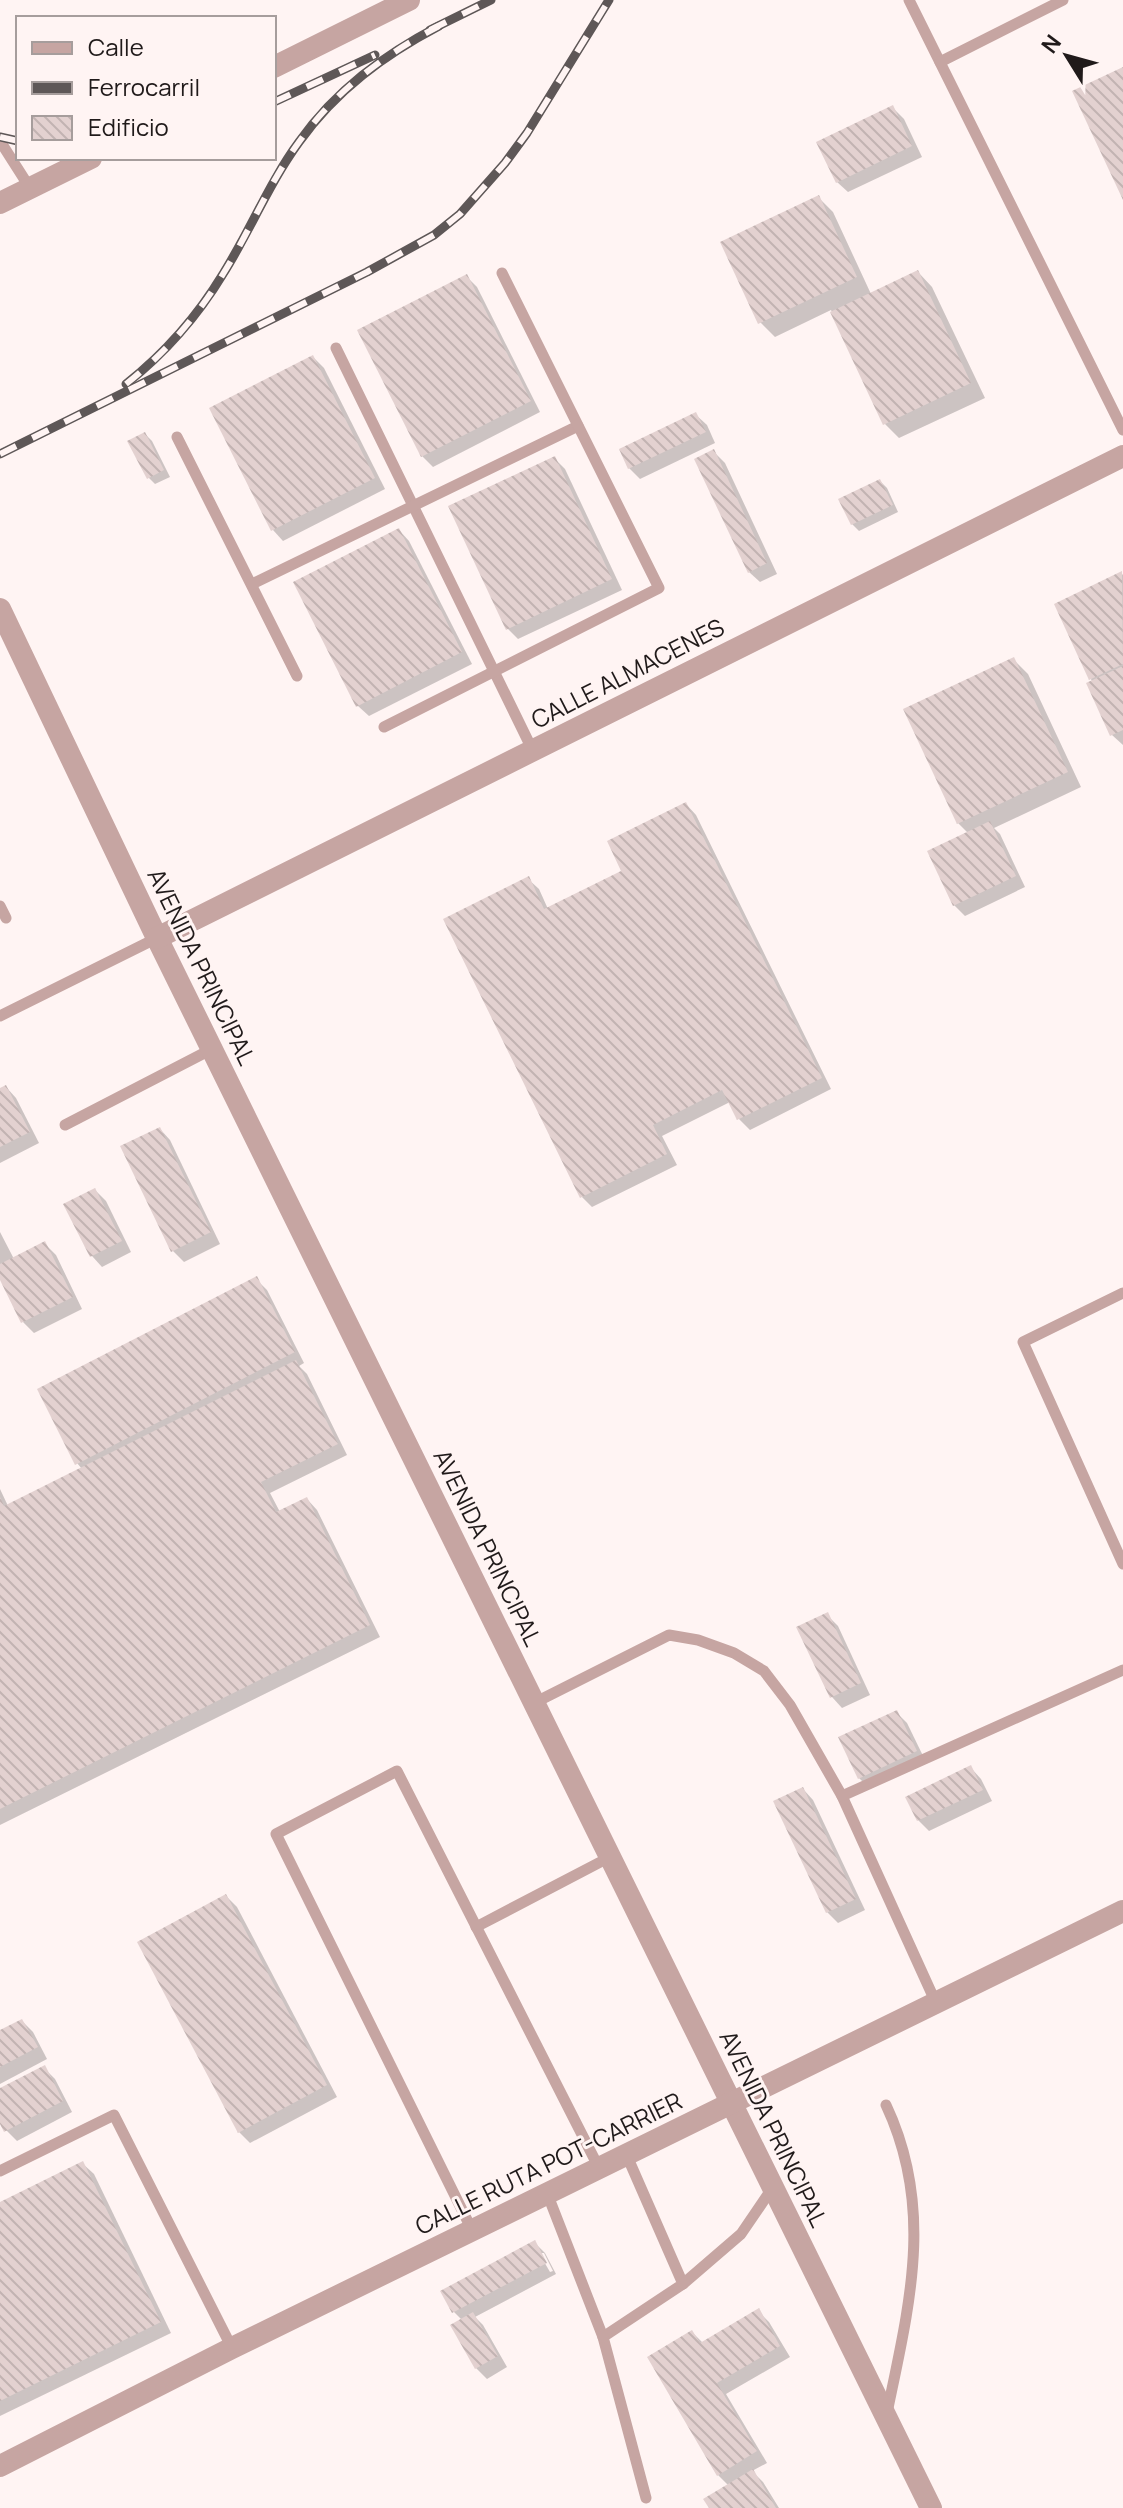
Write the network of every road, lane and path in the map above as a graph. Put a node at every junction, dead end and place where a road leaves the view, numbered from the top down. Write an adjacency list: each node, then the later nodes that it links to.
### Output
1 (409, 0): 5 (street)
2 (909, 0): 4 (lane)
3 (1063, 0): 4 (lane)
4 (940, 62): 13 (lane)
5 (276, 66)
6 (0, 141): 8 (lane)
7 (87, 160): 8 (street)
8 (30, 188): 9 (street)
9 (0, 203)
10 (502, 273): 12 (lane)
11 (336, 348): 16 (lane)
12 (578, 426): 16 (lane); 19 (lane)
13 (1123, 430)
14 (177, 437): 17 (lane)
15 (1123, 456): 22 (street, CALLE ALMACENES)
16 (416, 507): 17 (lane); 19 (lane)
17 (252, 584): 20 (lane)
18 (0, 609): 25 (street, AVENIDA PRINCIPAL)
19 (495, 670): 21 (lane); 22 (lane)
20 (297, 676)
21 (384, 727)
22 (533, 751): 25 (street, CALLE ALMACENES)
23 (0, 906): 24 (lane)
24 (6, 918)
25 (157, 938): 26 (lane); 27 (street, AVENIDA PRINCIPAL)
26 (0, 1016)
27 (212, 1049): 28 (lane); 32 (street, AVENIDA PRINCIPAL)
28 (65, 1125)
29 (1123, 1293): 30 (lane)
30 (1123, 1564)
31 (1123, 1670): 33 (lane)
32 (534, 1703): 33 (lane); 34 (street, AVENIDA PRINCIPAL)
33 (842, 1796): 37 (lane)
34 (610, 1857): 36 (lane); 38 (street, AVENIDA PRINCIPAL)
35 (1123, 1911): 37 (street, CALLE RUTA POT-CARRIER)
36 (476, 1927): 41 (lane); 45 (lane)
37 (936, 2003): 38 (street, CALLE RUTA POT-CARRIER)
38 (731, 2103): 40 (street, CALLE RUTA POT-CARRIER); 43 (street, AVENIDA PRINCIPAL)
39 (886, 2105): 49 (lane)
40 (627, 2156): 41 (street, CALLE RUTA POT-CARRIER); 46 (lane)
41 (599, 2168): 44 (street, CALLE RUTA POT-CARRIER)
42 (0, 2171): 48 (lane)
43 (773, 2187): 46 (lane); 49 (street, AVENIDA PRINCIPAL)
44 (547, 2193): 45 (street, CALLE RUTA POT-CARRIER); 47 (lane)
45 (472, 2230): 48 (street, CALLE RUTA POT-CARRIER)
46 (683, 2284): 47 (lane)
47 (603, 2337): 51 (lane)
48 (232, 2348): 50 (street, CALLE RUTA POT-CARRIER)
49 (887, 2418): 52 (street, AVENIDA PRINCIPAL)
50 (0, 2466)
51 (646, 2498)
52 (931, 2508)

